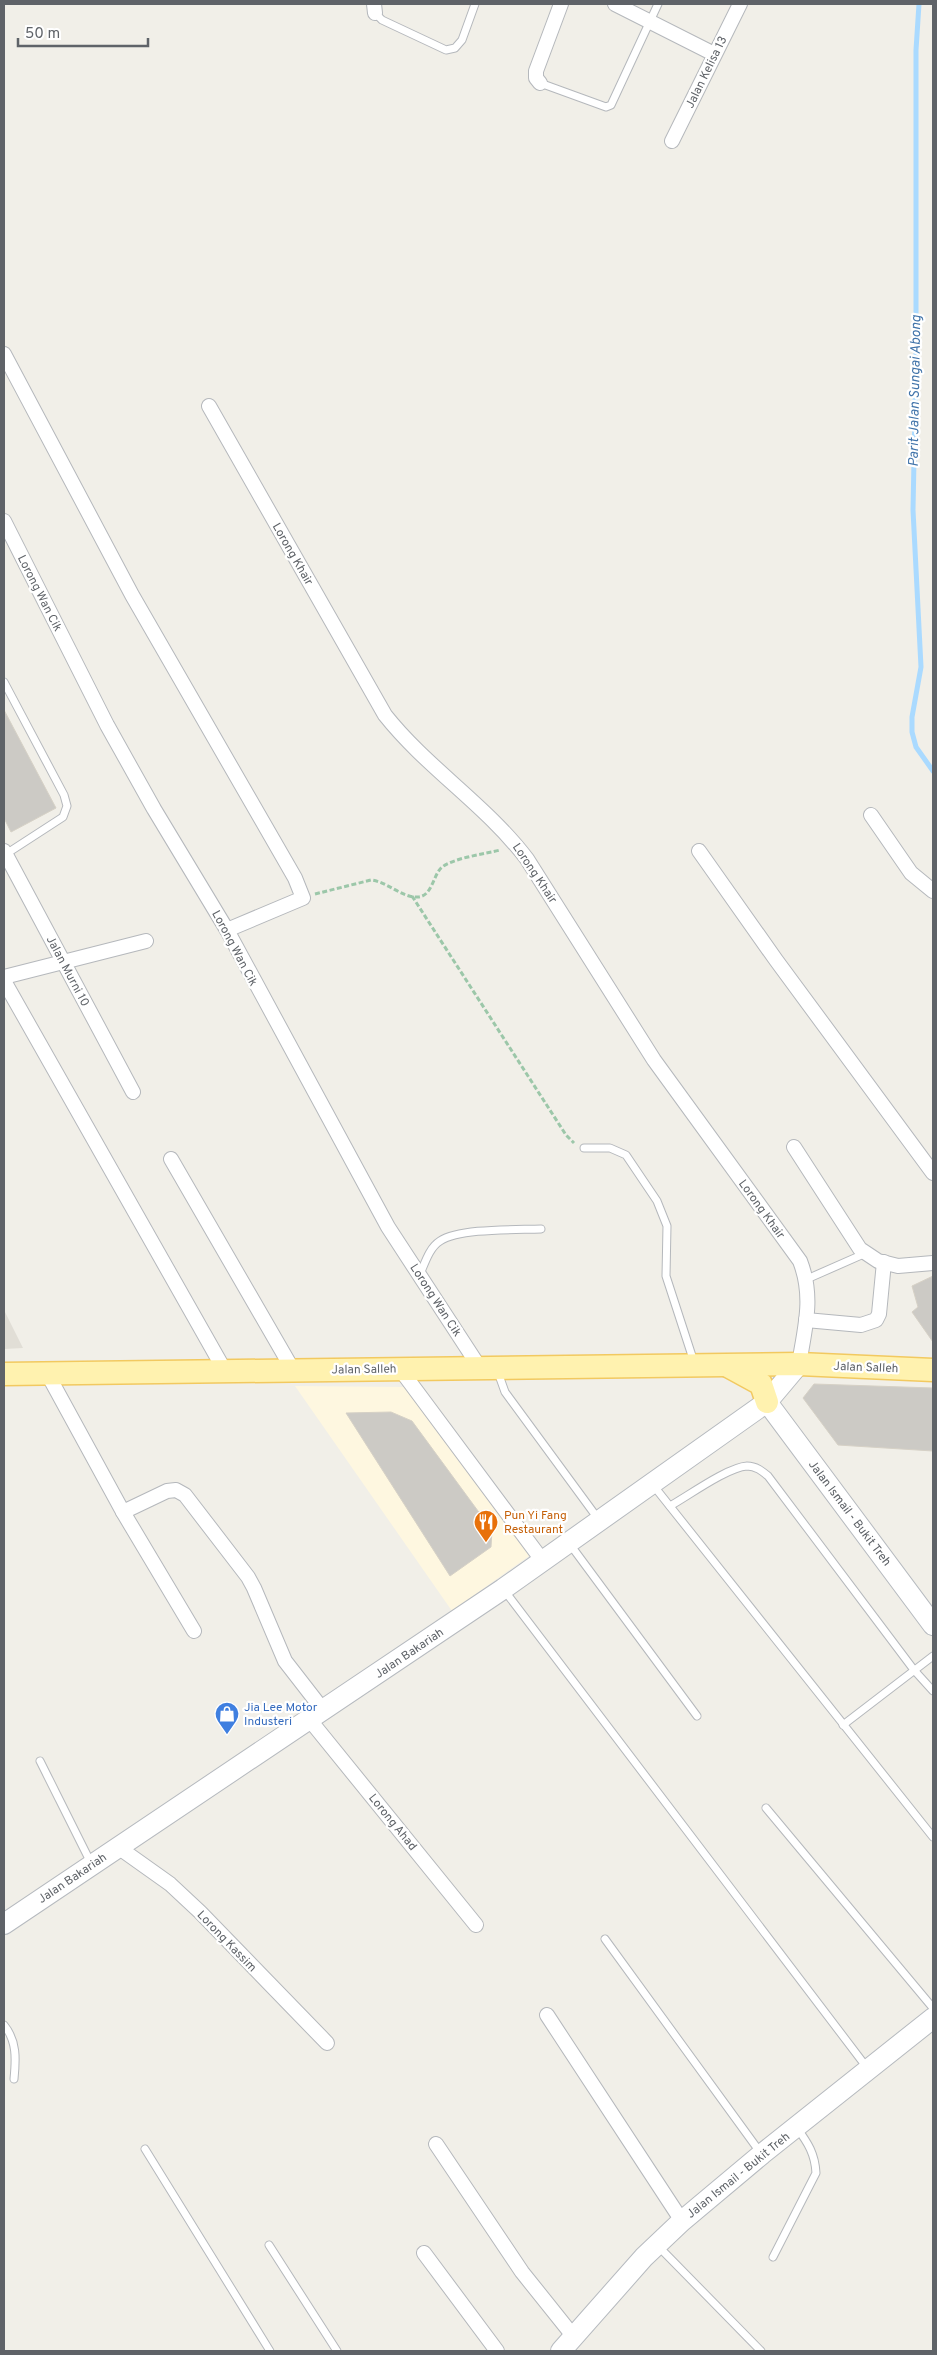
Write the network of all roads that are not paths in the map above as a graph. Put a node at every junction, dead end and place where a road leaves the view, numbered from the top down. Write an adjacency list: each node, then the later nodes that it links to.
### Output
1 (474, 4): 6 (lane)
2 (561, 4): 9 (street)
3 (615, 4): 7 (street)
4 (658, 4): 7 (lane)
5 (740, 4): 8 (street, Jalan Kelisa 13)
6 (374, 8)
7 (650, 21): 8 (street); 9 (lane)
8 (714, 54): 10 (street, Jalan Kelisa 13)
9 (540, 83)
10 (672, 141)
11 (4, 354): 19 (street)
12 (209, 406): 33 (street, Lorong Khair)
13 (4, 521): 19 (street, Lorong Wan Cik)
14 (4, 682): 17 (lane)
15 (871, 815): 18 (street)
16 (699, 851): 27 (street)
17 (5, 853): 21 (street, Jalan Murni 10)
18 (933, 891)
19 (227, 930): 32 (street, Lorong Wan Cik)
20 (146, 941): 21 (street)
21 (64, 962): 22 (street); 23 (street, Jalan Murni 10)
22 (4, 979): 42 (street)
23 (133, 1092)
24 (794, 1147): 29 (street)
25 (584, 1148): 36 (lane)
26 (171, 1160): 40 (street)
27 (933, 1173)
28 (541, 1229): 32 (lane)
29 (866, 1253): 30 (street); 33 (lane)
30 (884, 1262): 31 (street); 34 (street)
31 (933, 1263)
32 (420, 1274): 39 (street, Lorong Wan Cik)
33 (807, 1278): 34 (street, Lorong Khair)
34 (806, 1320): 35 (street, Lorong Khair)
35 (799, 1364): 37 (main road, Jalan Salleh); 41 (main road, Jalan Salleh); 45 (main road, Jalan Bakariah)
36 (694, 1365): 37 (main road, Jalan Salleh); 39 (main road, Jalan Salleh)
37 (724, 1365): 45 (main road)
38 (400, 1368): 39 (main road, Jalan Salleh); 40 (main road, Jalan Salleh); 51 (street)
39 (491, 1368): 49 (lane)
40 (293, 1370): 42 (main road, Jalan Salleh)
41 (933, 1370)
42 (225, 1371): 43 (main road, Jalan Salleh)
43 (47, 1373): 44 (main road, Jalan Salleh); 48 (street)
44 (4, 1374)
45 (767, 1402): 46 (main road, Jalan Bakariah); 53 (main road, Jalan Ismail - Bukit Treh)
46 (652, 1483): 47 (lane); 49 (main road, Jalan Bakariah)
47 (670, 1506): 56 (lane); 60 (lane)
48 (123, 1512): 54 (street); 58 (street, Lorong Ahad)
49 (600, 1520): 50 (main road, Jalan Bakariah)
50 (568, 1542): 51 (main road, Jalan Bakariah); 59 (lane)
51 (542, 1560): 52 (main road, Jalan Bakariah)
52 (503, 1589): 58 (main road, Jalan Bakariah); 74 (lane)
53 (933, 1625)
54 (194, 1631)
55 (933, 1656): 56 (lane)
56 (914, 1670): 57 (lane); 60 (lane)
57 (933, 1691)
58 (316, 1715): 64 (main road, Jalan Bakariah); 67 (street, Lorong Ahad)
59 (697, 1716)
60 (843, 1725): 63 (lane)
61 (40, 1761): 65 (lane)
62 (766, 1808): 69 (lane)
63 (933, 1837)
64 (118, 1847): 65 (main road, Jalan Bakariah); 73 (street, Lorong Kassim)
65 (92, 1865): 66 (main road, Jalan Bakariah)
66 (4, 1922)
67 (476, 1925)
68 (605, 1939): 79 (lane)
69 (933, 2008)
70 (547, 2015): 80 (street)
71 (933, 2018): 74 (main road, Jalan Ismail - Bukit Treh)
72 (4, 2025): 75 (lane)
73 (328, 2043)
74 (868, 2069): 76 (main road, Jalan Ismail - Bukit Treh)
75 (14, 2079)
76 (796, 2127): 79 (main road, Jalan Ismail - Bukit Treh); 84 (lane)
77 (436, 2144): 85 (street)
78 (145, 2149): 86 (lane)
79 (762, 2154): 80 (main road, Jalan Ismail - Bukit Treh)
80 (682, 2221): 82 (main road, Jalan Ismail - Bukit Treh)
81 (269, 2245): 87 (lane)
82 (657, 2245): 85 (main road, Jalan Ismail - Bukit Treh); 89 (lane)
83 (424, 2252): 88 (street)
84 (773, 2257)
85 (568, 2344)
86 (270, 2351)
87 (338, 2351)
88 (497, 2351)
89 (761, 2351)

